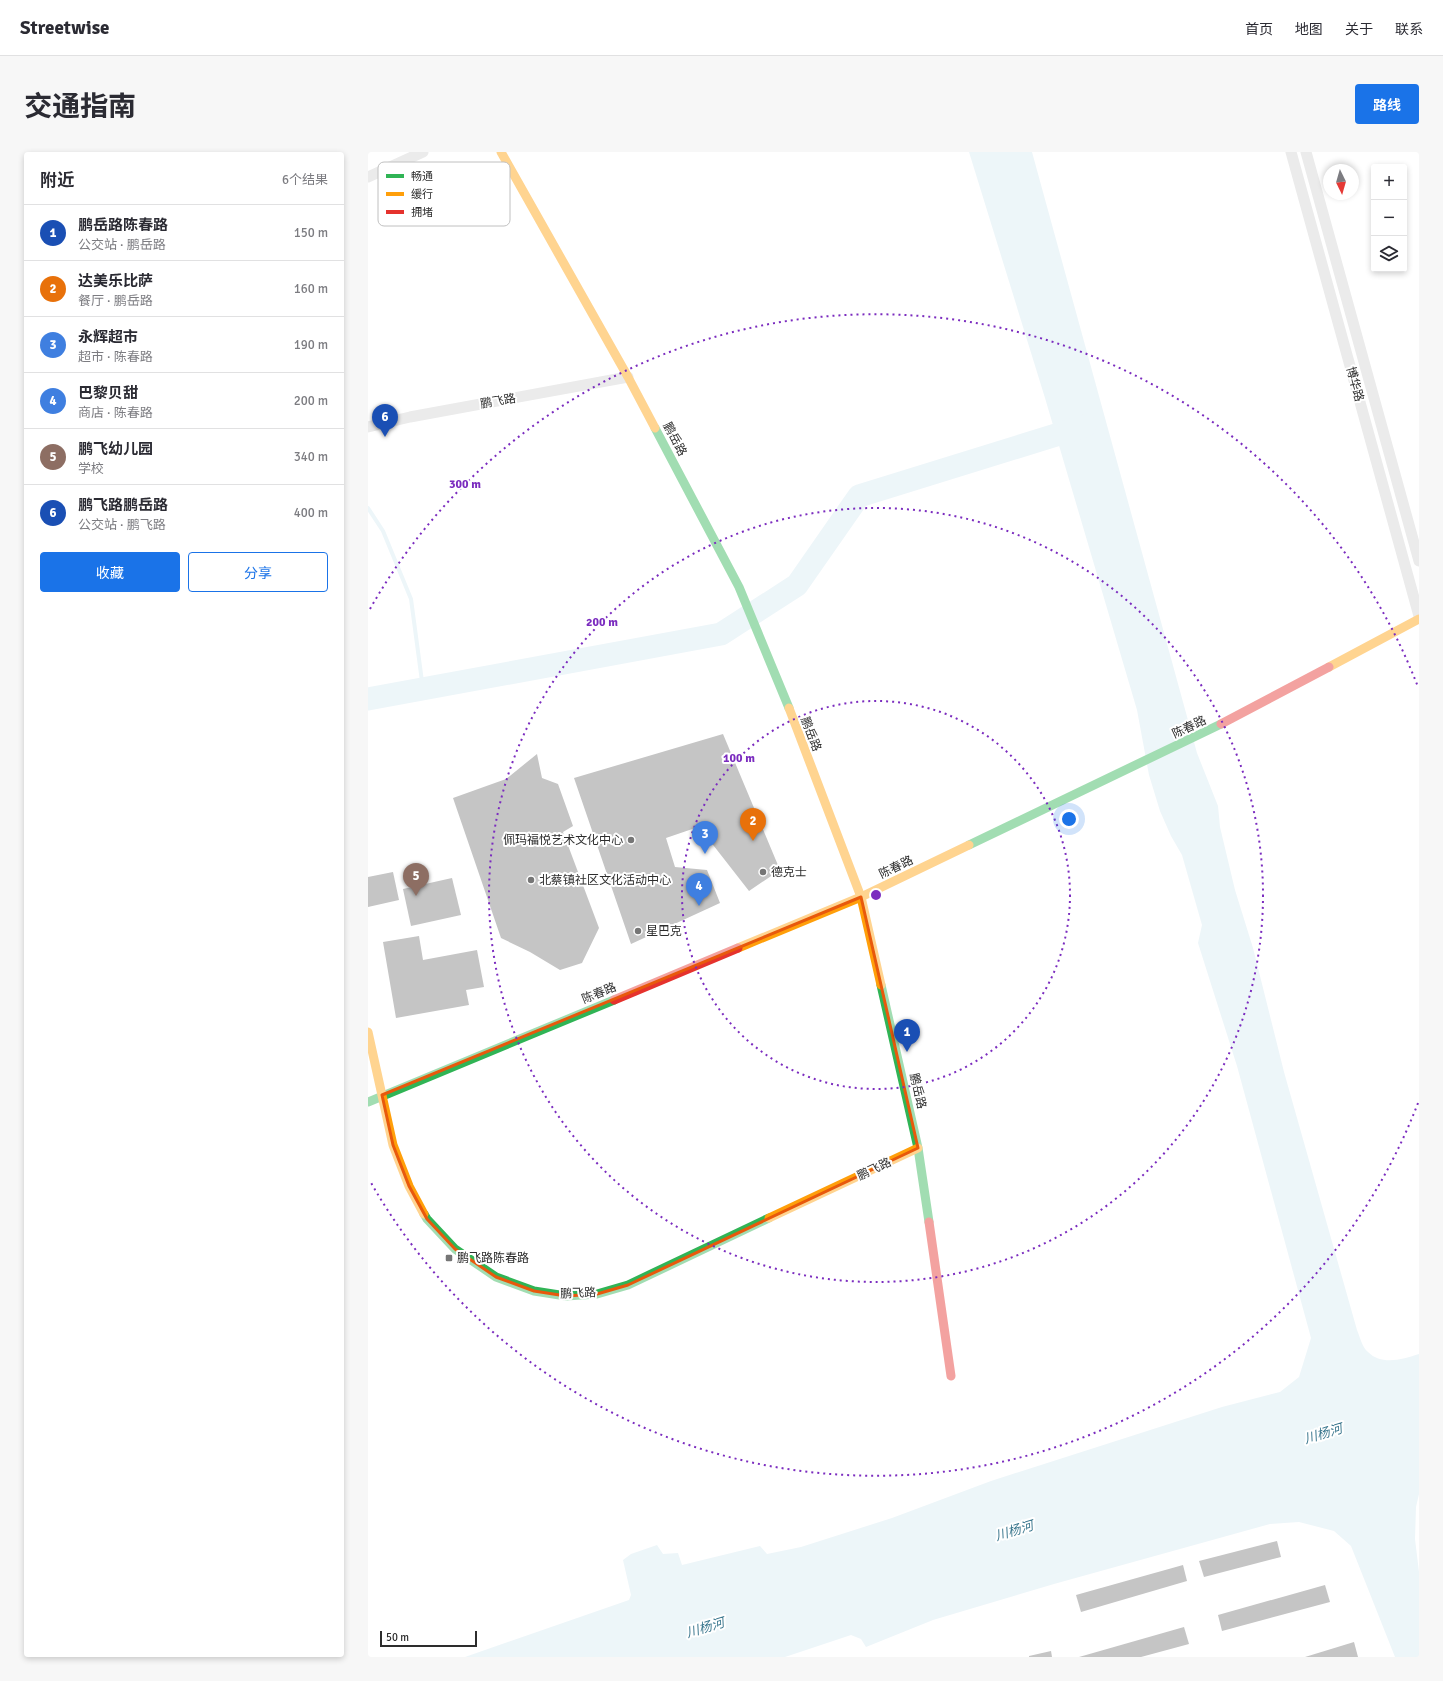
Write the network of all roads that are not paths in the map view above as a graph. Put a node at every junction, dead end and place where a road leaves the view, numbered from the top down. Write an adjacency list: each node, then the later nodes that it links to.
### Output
1 (423, 152): 5 (street)
2 (501, 152): 6 (street, 鹏岳路)
3 (1291, 152): 13 (street, 博华路)
4 (1306, 152): 12 (street, 博华路)
5 (401, 162)
6 (507, 162)
7 (510, 168): 10 (street, 鹏岳路)
8 (378, 172): 9 (street)
9 (368, 177)
10 (628, 377): 11 (street, 鹏飞路); 14 (street, 鹏岳路)
11 (368, 427)
12 (1419, 561)
13 (1419, 617): 14 (street, 陈春路)
14 (861, 897): 16 (street, 陈春路); 18 (street, 鹏岳路)
15 (368, 1032): 16 (street, 鹏飞路)
16 (382, 1096): 17 (street, 陈春路); 18 (street, 鹏飞路)
17 (368, 1102)
18 (918, 1148): 19 (street, 鹏岳路)
19 (951, 1376)

